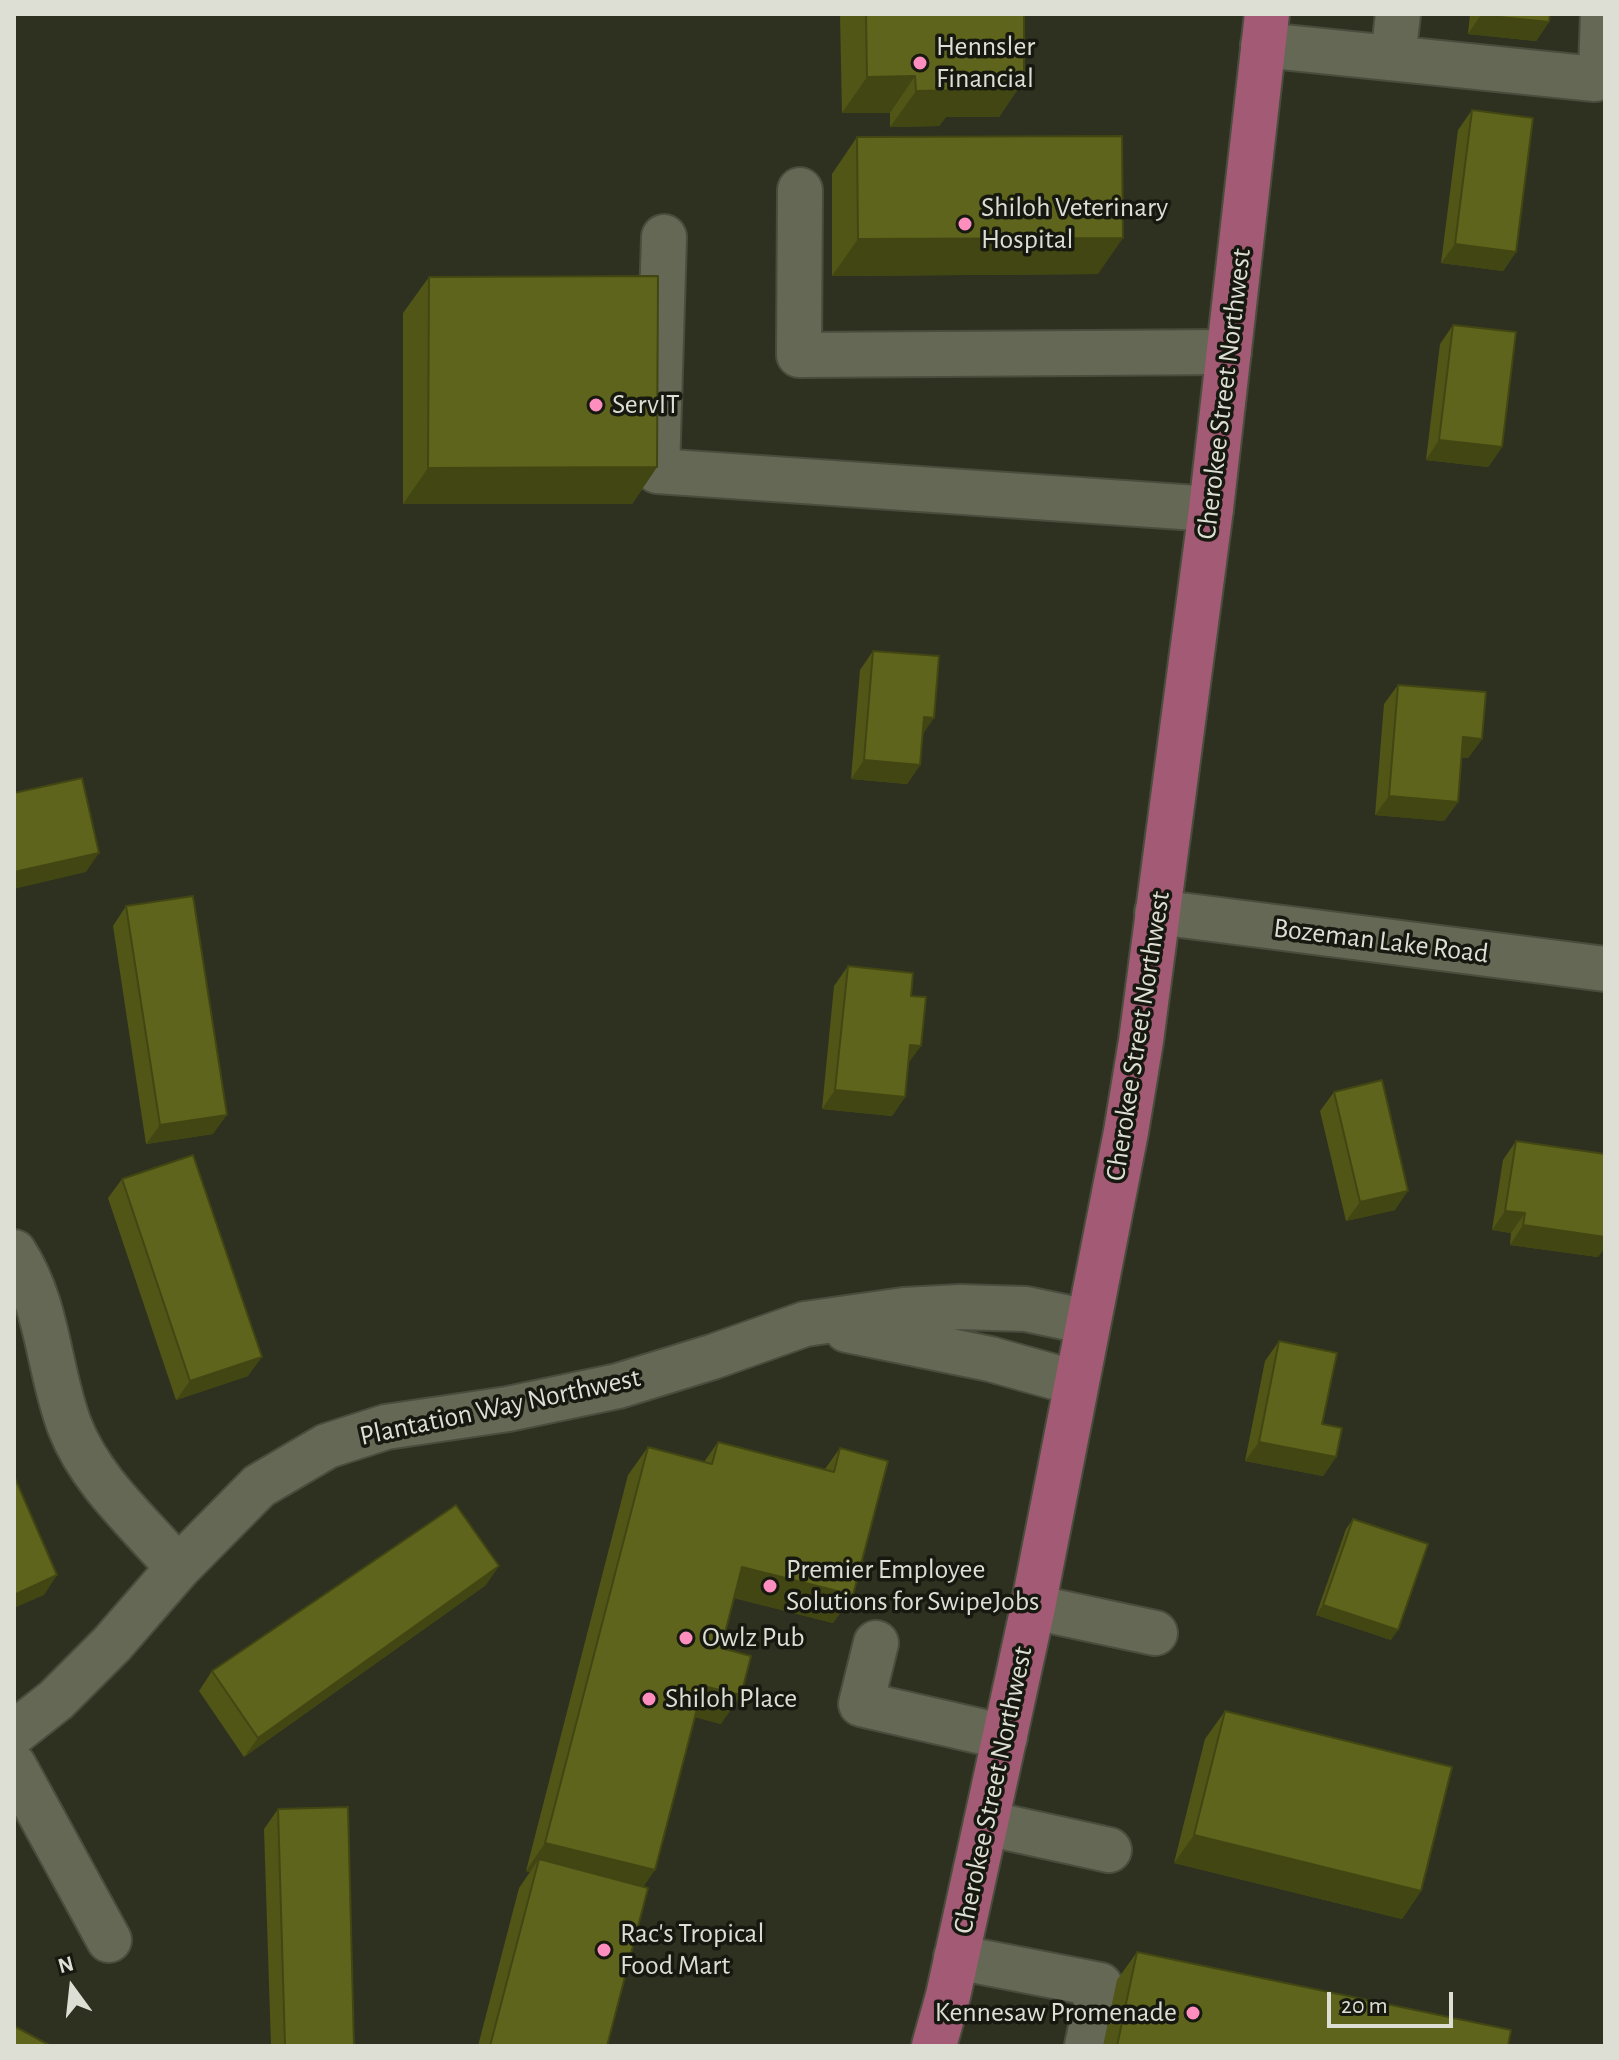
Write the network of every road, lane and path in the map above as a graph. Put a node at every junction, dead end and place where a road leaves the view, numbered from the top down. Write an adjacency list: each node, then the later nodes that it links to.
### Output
1 (1398, 14): 4 (street)
2 (1603, 14): 4 (street)
3 (1265, 30): 4 (street); 7 (main road, Cherokee Street Northwest)
4 (1393, 58)
5 (800, 190): 7 (street)
6 (664, 237): 8 (street)
7 (1229, 352): 8 (main road, Cherokee Street Northwest)
8 (1211, 509): 9 (main road, Cherokee Street Northwest)
9 (1157, 912): 10 (street, Bozeman Lake Road); 12 (main road, Cherokee Street Northwest)
10 (1605, 969)
11 (14, 1252): 15 (street)
12 (1088, 1322): 13 (street, Plantation Way Northwest); 14 (main road, Cherokee Street Northwest)
13 (805, 1324): 14 (street, Plantation Way Northwest); 15 (street, Plantation Way Northwest)
14 (1076, 1383): 16 (main road, Cherokee Street Northwest)
15 (178, 1568): 19 (street, Plantation Way Northwest)
16 (1033, 1607): 17 (street); 20 (main road, Cherokee Street Northwest)
17 (1155, 1633)
18 (876, 1643): 20 (street)
19 (14, 1733)
20 (1005, 1737): 22 (main road, Cherokee Street Northwest)
21 (14, 1766): 24 (street)
22 (986, 1823): 23 (street); 25 (main road, Cherokee Street Northwest)
23 (1109, 1850)
24 (109, 1940)
25 (956, 1957): 26 (main road, Cherokee Street Northwest); 27 (street)
26 (934, 2046)
27 (1087, 2046)

